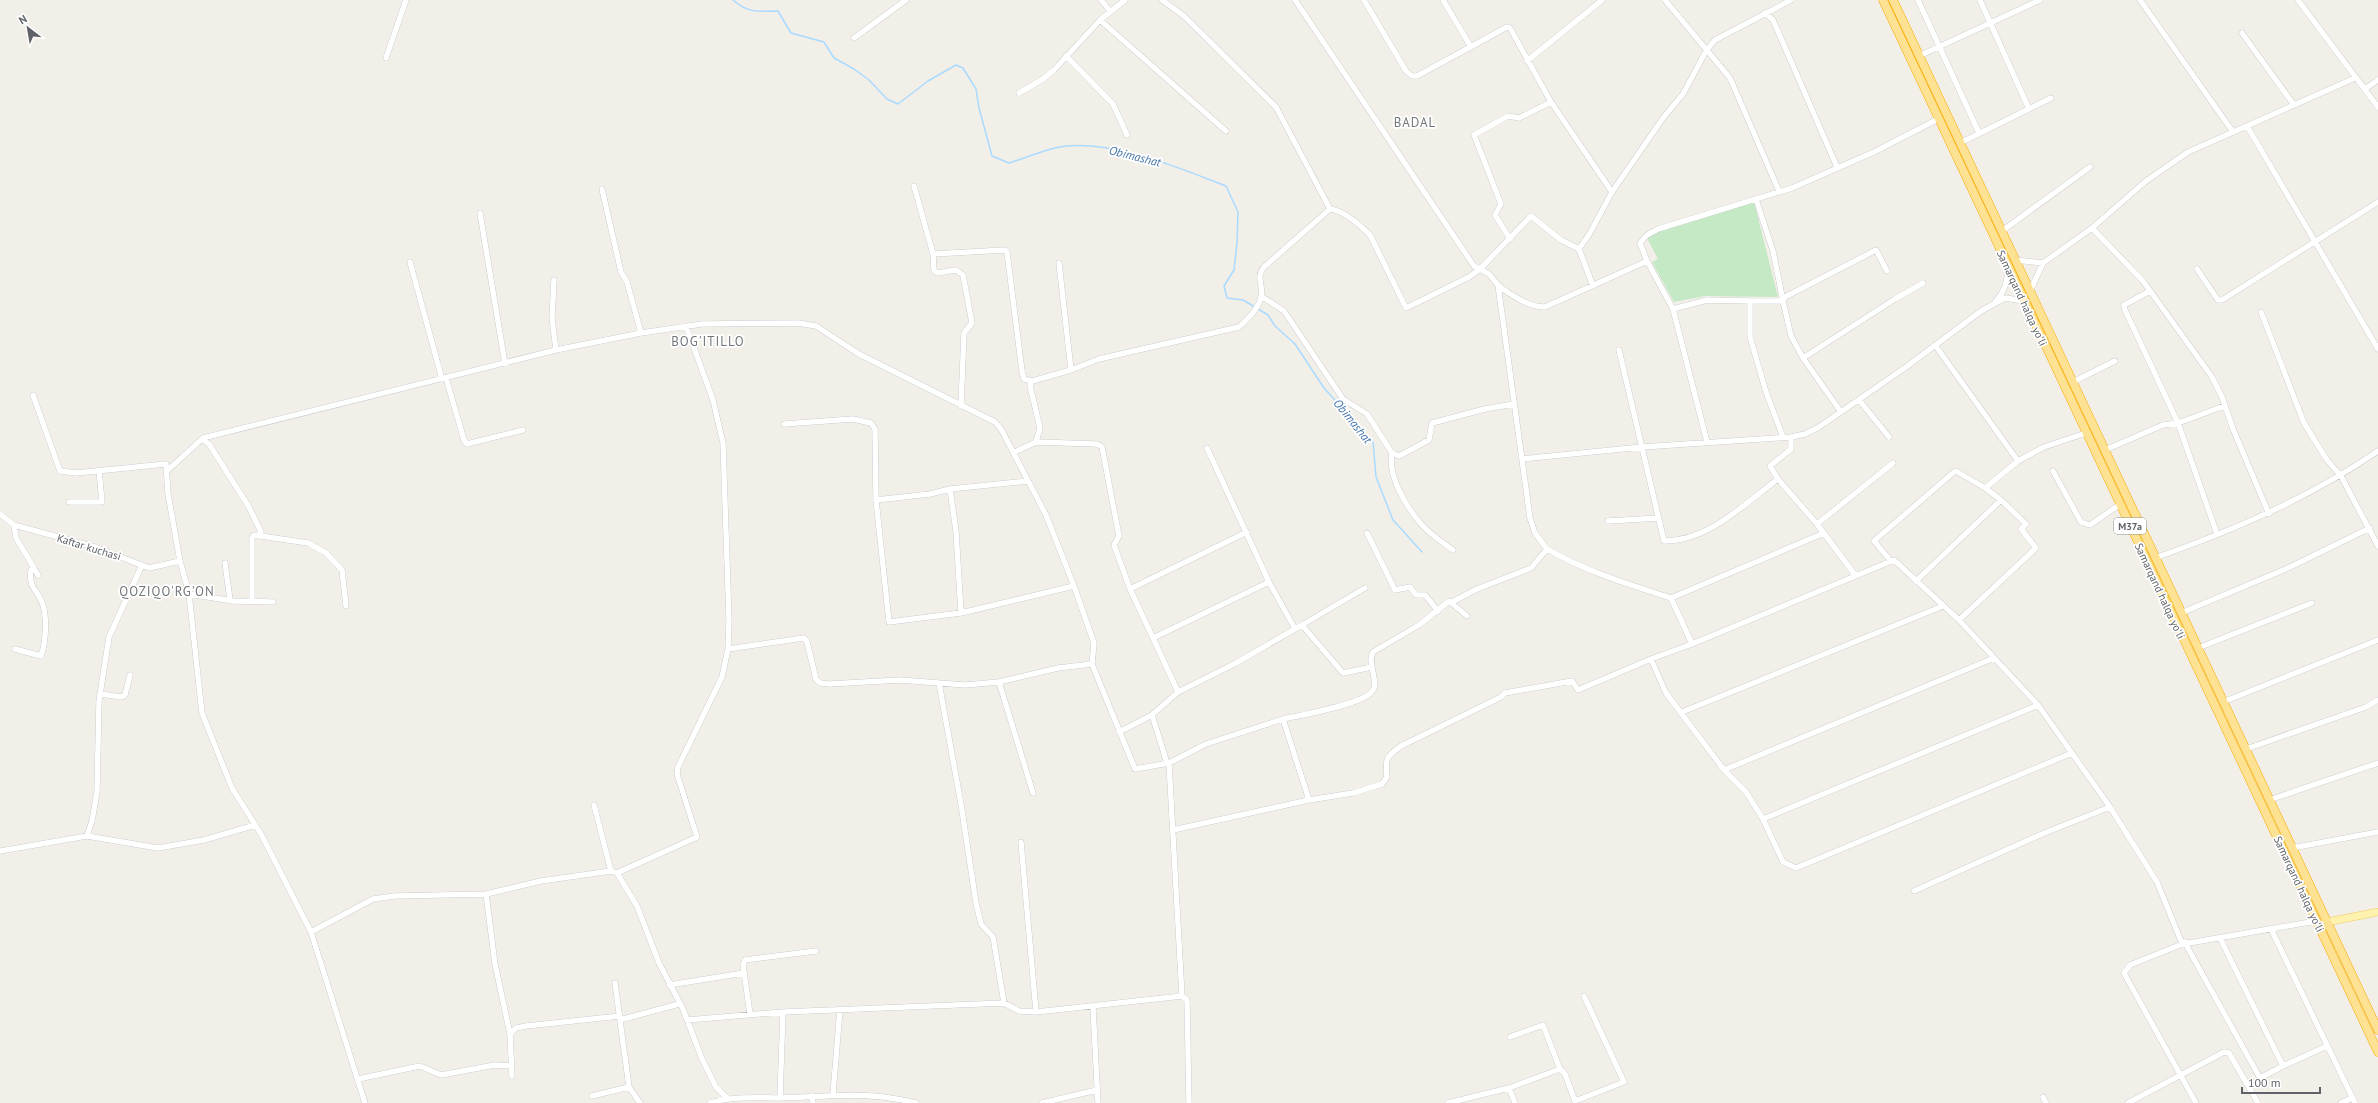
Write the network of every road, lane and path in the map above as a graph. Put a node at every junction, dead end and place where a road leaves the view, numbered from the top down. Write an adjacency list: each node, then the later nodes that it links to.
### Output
1 (406, 0): 30 (street)
2 (906, 0): 24 (street)
3 (1101, 0): 19 (street)
4 (1125, 0): 19 (street)
5 (1162, 0): 58 (street)
6 (1296, 0): 72 (street)
7 (1364, 0): 25 (street)
8 (1443, 0): 25 (street)
9 (1602, 0): 31 (street)
10 (1665, 0): 27 (street)
11 (1791, 0): 20 (street)
12 (1883, 0): 41 (highway, Samarqand halqa yoʻli / M37a)
13 (1893, 0): 29 (highway, Samarqand halqa yoʻli / M37a)
14 (1918, 0): 26 (street)
15 (1980, 0): 22 (street)
16 (2040, 0): 22 (street)
17 (2140, 0): 44 (street)
18 (2298, 0): 32 (street)
19 (1110, 11): 21 (street)
20 (1765, 13): 27 (street); 50 (street)
21 (1100, 20): 28 (street); 43 (street)
22 (1990, 23): 26 (street); 40 (street)
23 (2242, 33): 38 (street)
24 (854, 38)
25 (1471, 47): 31 (street)
26 (1939, 47): 29 (street); 45 (street)
27 (1706, 51): 54 (street); 55 (street)
28 (1066, 56): 35 (street); 46 (street)
29 (1919, 56): 47 (highway, Samarqand halqa yoʻli / M37a)
30 (386, 58)
31 (1527, 61): 37 (street)
32 (2355, 78): 34 (street); 38 (street)
33 (2378, 80): 34 (street)
34 (2365, 89): 39 (street)
35 (1019, 93)
36 (2051, 98): 40 (street)
37 (1551, 102): 55 (street); 62 (street)
38 (2294, 105): 42 (street)
39 (2378, 107)
40 (2029, 109): 45 (street)
41 (1938, 119): 49 (highway, Samarqand halqa yoʻli / M37a); 50 (street)
42 (2247, 126): 44 (street); 63 (street)
43 (1226, 131)
44 (2233, 132): 60 (street)
45 (1979, 133): 47 (street)
46 (1127, 135)
47 (1960, 143): 48 (highway, Samarqand halqa yoʻli / M37a)
48 (1967, 158): 49 (highway); 61 (highway, Samarqand halqa yoʻli / M37a)
49 (1958, 162): 71 (highway, Samarqand halqa yoʻli / M37a)
50 (1838, 167): 54 (street)
51 (2090, 167): 61 (street)
52 (914, 186): 65 (street)
53 (602, 189): 89 (street)
54 (1779, 191): 56 (street)
55 (1612, 192): 64 (street)
56 (1756, 199): 67 (street); 83 (street)
57 (2378, 202): 63 (street)
58 (1330, 209): 72 (street); 81 (street)
59 (480, 213): 96 (street)
60 (2092, 228): 70 (street); 80 (street)
61 (2002, 231): 66 (highway, Samarqand halqa yoʻli / M37a)
62 (1510, 239): 64 (street); 72 (street)
63 (2314, 243): 73 (street); 91 (street)
64 (1579, 249): 78 (street)
65 (933, 254): 100 (street); 105 (street)
66 (2015, 260): 70 (street); 79 (highway, Samarqand halqa yoʻli / M37a)
67 (1647, 261): 78 (street); 86 (street)
68 (410, 262): 98 (street)
69 (1059, 263): 97 (street)
70 (2043, 263): 79 (street)
71 (2008, 268): 84 (highway, Samarqand halqa yoʻli / M37a); 85 (street)
72 (1480, 269): 77 (street)
73 (2197, 269)
74 (1887, 271): 83 (street)
75 (554, 280): 92 (street)
76 (1923, 283): 94 (street)
77 (1498, 285): 78 (street); 104 (street)
78 (1593, 286)
79 (2030, 291): 99 (highway, Samarqand halqa yoʻli / M37a)
80 (2150, 291): 106 (street); 108 (street)
81 (1261, 296): 97 (street); 123 (street)
82 (1750, 301): 83 (street); 86 (street); 112 (street)
83 (1783, 301): 94 (street)
84 (2024, 303): 85 (street); 101 (highway, Samarqand halqa yoʻli / M37a)
85 (1992, 305): 90 (street)
86 (1673, 309): 117 (street)
87 (2262, 312): 130 (street)
88 (686, 326): 89 (street); 105 (street); 188 (street)
89 (641, 333): 92 (street)
90 (1936, 345): 103 (street); 125 (street)
91 (2378, 349)
92 (556, 350): 96 (street)
93 (1619, 350): 118 (street)
94 (1803, 358): 107 (street)
95 (2115, 361): 99 (street)
96 (505, 364): 98 (street)
97 (1071, 370): 100 (street)
98 (444, 378): 110 (street); 115 (street)
99 (2072, 380): 101 (highway); 120 (highway, Samarqand halqa yoʻli / M37a)
100 (1032, 381): 116 (street)
101 (2062, 382): 111 (highway, Samarqand halqa yoʻli / M37a)
102 (33, 395): 127 (street)
103 (1859, 400): 107 (street); 114 (street)
104 (1514, 404): 123 (street); 124 (street)
105 (961, 406): 122 (street)
106 (2224, 406): 108 (street); 140 (street)
107 (1841, 412): 113 (street)
108 (2178, 423): 120 (street); 149 (street)
109 (784, 424): 135 (street)
110 (523, 430)
111 (2086, 433): 125 (street); 138 (highway, Samarqand halqa yoʻli / M37a)
112 (1783, 437): 113 (street); 117 (street)
113 (1791, 437): 131 (street)
114 (1889, 437)
115 (202, 439): 128 (street); 150 (street)
116 (1036, 442): 122 (street); 166 (street)
117 (1707, 442): 118 (street)
118 (1642, 446): 124 (street); 141 (street)
119 (1207, 448): 146 (street)
120 (2105, 450): 154 (highway, Samarqand halqa yoʻli / M37a)
121 (2378, 451): 130 (street)
122 (1015, 452): 132 (street)
123 (1392, 453): 152 (street)
124 (1522, 459): 153 (street)
125 (2018, 461): 133 (street)
126 (1893, 463): 143 (street)
127 (100, 470): 128 (street); 137 (street)
128 (168, 470): 156 (street)
129 (2054, 471): 138 (street)
130 (2341, 476): 140 (street); 145 (street)
131 (1778, 479): 141 (street); 143 (street)
132 (1028, 481): 134 (street); 164 (street)
133 (1985, 488): 136 (street); 155 (street)
134 (950, 489): 135 (street); 177 (street)
135 (876, 500): 177 (street)
136 (2001, 500): 162 (street); 180 (street)
137 (69, 502)
138 (2119, 504): 228 (highway, Samarqand halqa yoʻli / M37a)
139 (0, 514): 144 (street, Kaftar kuchasi)
140 (2269, 514): 149 (street)
141 (1659, 518): 142 (street)
142 (1608, 521)
143 (1817, 524): 148 (street)
144 (14, 526): 158 (street, Kaftar kuchasi); 159 (street)
145 (2370, 528): 151 (street); 178 (street)
146 (1247, 532): 163 (street); 166 (street)
147 (1367, 533): 176 (street)
148 (1824, 533): 161 (street); 168 (street)
149 (2217, 534): 154 (street)
150 (258, 536): 170 (street); 174 (street)
151 (2378, 546)
152 (1453, 550)
153 (1547, 550): 168 (street); 172 (street)
154 (2155, 558): 178 (highway, Samarqand halqa yoʻli / M37a)
155 (1890, 560): 161 (street); 162 (street)
156 (180, 561): 158 (street, Kaftar kuchasi); 167 (street)
157 (225, 564): 169 (street)
158 (142, 565): 197 (street)
159 (34, 568): 160 (street); 187 (street)
160 (38, 575)
161 (1855, 575): 185 (street)
162 (1916, 581): 175 (street)
163 (1269, 582): 182 (street); 183 (street)
164 (1074, 586): 177 (street); 191 (street)
165 (1365, 588): 181 (street)
166 (1130, 589): 183 (street)
167 (189, 594): 169 (street); 216 (street)
168 (1671, 598): 185 (street)
169 (230, 600): 170 (street)
170 (252, 601): 171 (street)
171 (273, 602)
172 (1452, 602): 176 (street); 179 (street)
173 (2312, 603): 186 (street)
174 (346, 606)
175 (1943, 606): 180 (street); 201 (street)
176 (1438, 610): 192 (street)
177 (961, 613)
178 (2181, 613): 186 (highway, Samarqand halqa yoʻli / M37a)
179 (1467, 616)
180 (1959, 620): 189 (street)
181 (1302, 625): 182 (street); 192 (street)
182 (1294, 627): 196 (street)
183 (1153, 638): 196 (street)
184 (2378, 640): 199 (street)
185 (1692, 644): 190 (street)
186 (2198, 648): 199 (highway, Samarqand halqa yoʻli / M37a)
187 (15, 649)
188 (728, 649): 195 (street); 224 (street)
189 (1994, 658): 200 (street); 209 (street)
190 (1651, 659): 201 (street); 211 (street)
191 (1092, 664): 194 (street); 204 (street)
192 (1372, 667): 203 (street)
193 (130, 675): 197 (street)
194 (999, 682): 195 (street); 210 (street)
195 (939, 683): 242 (street)
196 (1178, 692): 202 (street)
197 (100, 694): 219 (street)
198 (2378, 700): 205 (street)
199 (2223, 702): 205 (highway, Samarqand halqa yoʻli / M37a)
200 (2038, 705): 206 (street); 215 (street)
201 (1682, 712): 209 (street)
202 (1152, 714): 204 (street); 207 (street)
203 (1283, 719): 207 (street); 211 (street)
204 (1119, 732): 207 (street)
205 (2246, 749): 212 (highway, Samarqand halqa yoʻli / M37a)
206 (2072, 752): 214 (street); 215 (street)
207 (1168, 763): 217 (street)
208 (2378, 763): 212 (street)
209 (1724, 770): 215 (street)
210 (1033, 793)
211 (1309, 800): 217 (street)
212 (2269, 800): 221 (highway, Samarqand halqa yoʻli / M37a)
213 (594, 804): 223 (street)
214 (2110, 807): 225 (street); 233 (street)
215 (1763, 819)
216 (255, 825): 219 (street); 231 (street)
217 (1173, 830): 240 (street)
218 (2378, 832): 221 (street)
219 (87, 836): 222 (street)
220 (1020, 842): 247 (street)
221 (2292, 848): 229 (highway, Samarqand halqa yoʻli / M37a)
222 (0, 851)
223 (611, 871): 224 (street); 226 (street)
224 (617, 873): 237 (street)
225 (1914, 891)
226 (486, 894): 231 (street); 252 (street)
227 (2378, 912): 229 (main road)
228 (2316, 921): 230 (street); 239 (highway, Samarqand halqa yoʻli / M37a)
229 (2327, 922): 238 (highway, Samarqand halqa yoʻli / M37a)
230 (2271, 929): 232 (street); 254 (street)
231 (311, 932): 261 (street)
232 (2220, 938): 233 (street); 257 (street)
233 (2185, 943): 257 (street); 260 (street)
234 (816, 951): 235 (street)
235 (744, 973): 237 (street); 248 (street)
236 (615, 983): 249 (street)
237 (670, 985): 243 (street)
238 (2359, 991): 239 (highway); 251 (highway, Samarqand halqa yoʻli / M37a)
239 (2351, 995): 255 (highway, Samarqand halqa yoʻli / M37a)
240 (1182, 996): 244 (street); 280 (street)
241 (1584, 996): 272 (street)
242 (1004, 1003): 245 (street); 247 (street)
243 (679, 1004): 249 (street); 250 (street)
244 (1093, 1007): 247 (street); 264 (street)
245 (840, 1009): 246 (street); 265 (street)
246 (783, 1012): 248 (street); 269 (street)
247 (1036, 1012)
248 (750, 1014): 250 (street)
249 (620, 1018): 252 (street); 262 (street)
250 (687, 1020): 268 (street)
251 (2378, 1030)
252 (510, 1034): 256 (street)
253 (1510, 1037): 258 (street)
254 (2327, 1046): 257 (street); 270 (street)
255 (2378, 1052)
256 (512, 1066): 259 (street); 261 (street)
257 (2283, 1066)
258 (1560, 1069): 263 (street); 272 (street)
259 (512, 1076)
260 (2180, 1076): 283 (street); 284 (street); 285 (street)
261 (358, 1079): 273 (street)
262 (630, 1087): 266 (street); 274 (street)
263 (1509, 1088): 281 (street); 282 (street)
264 (1097, 1090): 278 (street); 279 (street)
265 (833, 1094): 267 (street); 277 (street)
266 (592, 1096)
267 (812, 1096): 269 (street); 276 (street)
268 (727, 1098): 269 (street); 271 (street)
269 (780, 1098)
270 (2353, 1100): 286 (street)
271 (716, 1102): 275 (street)
272 (1577, 1102)
273 (365, 1103)
274 (640, 1103)
275 (710, 1103)
276 (813, 1103)
277 (916, 1103)
278 (1042, 1103)
279 (1098, 1103)
280 (1189, 1103)
281 (1448, 1103)
282 (1515, 1103)
283 (2128, 1103)
284 (2196, 1103)
285 (2258, 1103)
286 (2341, 1103)

